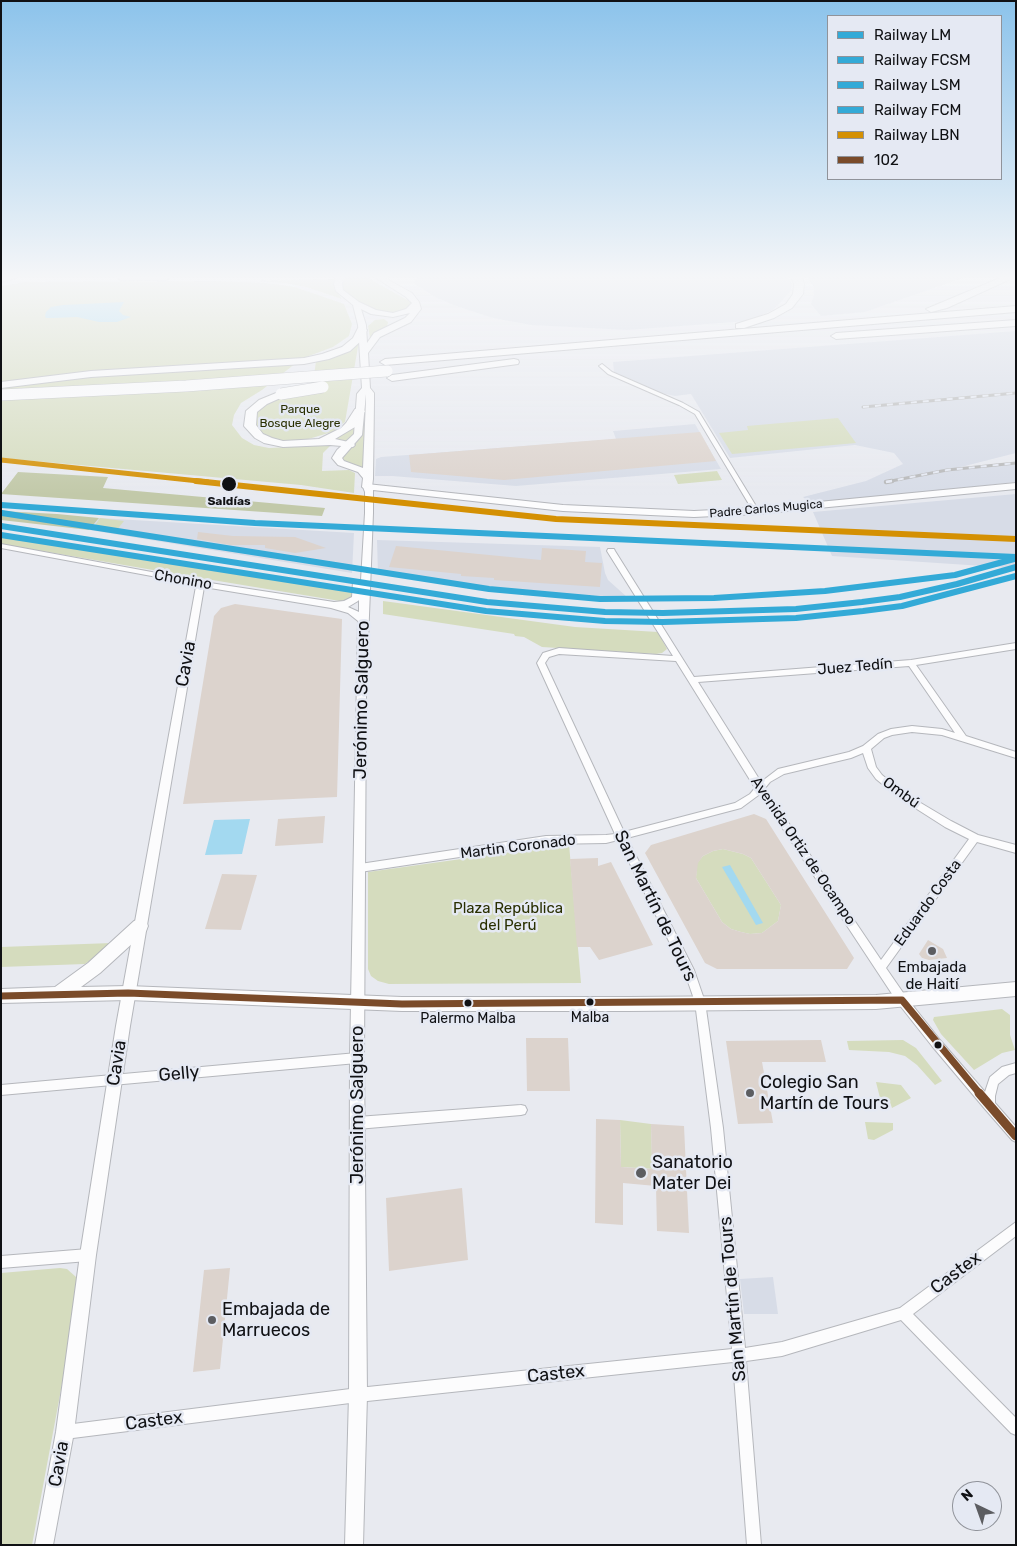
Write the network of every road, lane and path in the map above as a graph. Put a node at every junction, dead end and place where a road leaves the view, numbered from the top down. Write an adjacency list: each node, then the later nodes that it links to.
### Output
1 (343, 350): 7 (highway)
2 (567, 350): 6 (highway)
3 (642, 350): 6 (highway)
4 (365, 351): 8 (main road, Jerónimo Salguero)
5 (602, 366): 17 (street)
6 (388, 370): 7 (highway); 9 (highway, bridge); 11 (highway, bridge)
7 (6, 385)
8 (366, 388): 10 (main road, Jerónimo Salguero); 13 (main road, Jerónimo Salguero)
9 (1, 394)
10 (359, 411): 11 (highway); 12 (main road, Jerónimo Salguero)
11 (309, 444): 12 (highway)
12 (349, 445): 13 (main road); 14 (main road, Jerónimo Salguero)
13 (369, 455): 14 (main road); 15 (main road, Jerónimo Salguero)
14 (349, 465): 15 (main road)
15 (368, 483): 17 (street, Padre Carlos Mugica); 21 (street, Jerónimo Salguero); 22 (street, Jerónimo Salguero)
16 (1016, 486): 17 (street, Padre Carlos Mugica)
17 (756, 511)
18 (1, 546): 20 (street, Chonino)
19 (611, 551): 24 (street, Avenida Ortiz de Ocampo)
20 (200, 583): 21 (street, Chonino); 35 (street, Cavia)
21 (332, 605): 22 (street, Chonino)
22 (363, 620): 34 (street, Jerónimo Salguero)
23 (1016, 646): 25 (street, Juez Tedín)
24 (679, 659): 26 (street, Avenida Ortiz de Ocampo); 31 (street, San Martín de Tours)
25 (911, 663): 26 (street, Juez Tedín); 27 (street)
26 (693, 680): 30 (street, Avenida Ortiz de Ocampo)
27 (962, 738): 28 (street); 29 (street)
28 (866, 748): 30 (street, Martin Coronado); 32 (street, Ombú)
29 (1016, 755)
30 (760, 788): 31 (street, Martin Coronado); 36 (street, Avenida Ortiz de Ocampo)
31 (622, 836): 34 (street, Martin Coronado); 42 (street, San Martín de Tours)
32 (975, 838): 33 (street, Ombú); 36 (street, Eduardo Costa)
33 (1016, 849)
34 (360, 868): 43 (street, Jerónimo Salguero)
35 (140, 926): 38 (street, Cavia); 39 (main road)
36 (881, 968): 41 (street, Avenida Ortiz de Ocampo)
37 (1016, 990): 41 (main road)
38 (128, 993): 39 (main road); 43 (main road); 46 (street, Cavia)
39 (58, 995): 40 (main road)
40 (1, 996)
41 (902, 1000): 42 (main road); 48 (street, Avenida Ortiz de Ocampo)
42 (700, 1002): 43 (main road); 56 (street, San Martín de Tours)
43 (359, 1003): 44 (street, Jerónimo Salguero)
44 (356, 1058): 46 (street, Gelly); 50 (street, Jerónimo Salguero)
45 (1016, 1068): 48 (street)
46 (114, 1080): 47 (street, Gelly); 53 (street, Cavia)
47 (1, 1090)
48 (989, 1105): 51 (street, Avenida Ortiz de Ocampo)
49 (521, 1110): 50 (street)
50 (356, 1122): 57 (street, Jerónimo Salguero)
51 (1016, 1136)
52 (1016, 1228): 55 (street, Castex)
53 (88, 1255): 54 (street); 59 (street, Cavia)
54 (1, 1262)
55 (903, 1313): 56 (street, Castex); 58 (street)
56 (739, 1355): 57 (street, Castex); 62 (street, San Martín de Tours)
57 (358, 1394): 59 (street, Castex); 61 (street, Jerónimo Salguero)
58 (1016, 1428)
59 (65, 1432): 60 (street, Cavia)
60 (44, 1545)
61 (354, 1545)
62 (754, 1545)

